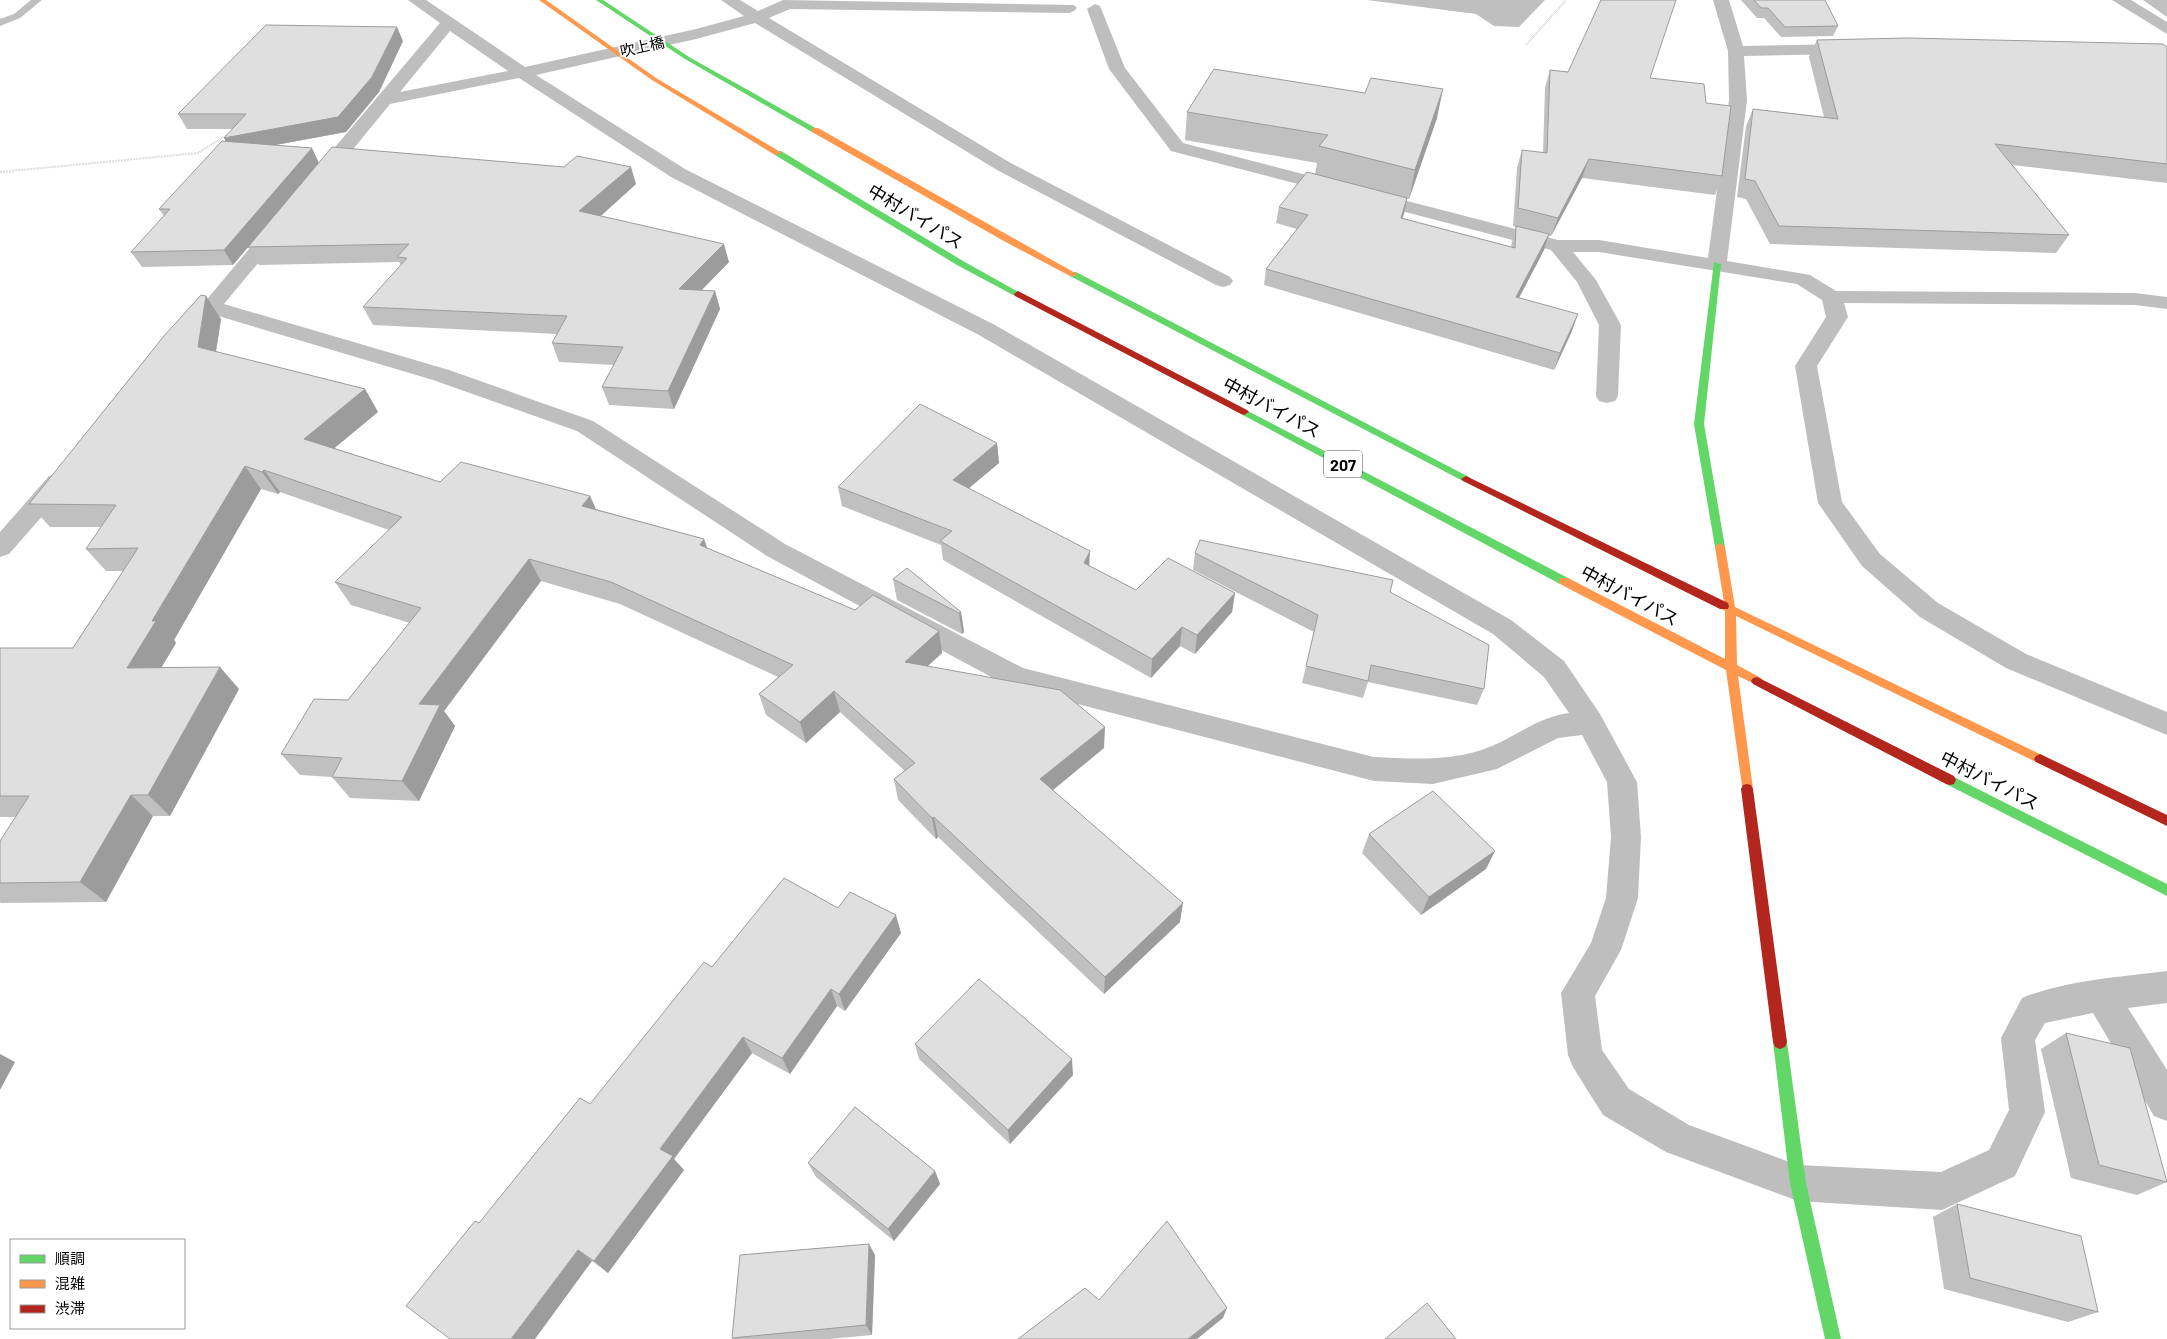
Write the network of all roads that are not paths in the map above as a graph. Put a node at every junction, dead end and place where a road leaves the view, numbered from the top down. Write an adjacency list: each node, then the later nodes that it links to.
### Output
1 (416, 0): 11 (street)
2 (542, 0): 30 (main road, 中村バイパス / 207)
3 (599, 0): 29 (main road, 中村バイパス / 207)
4 (729, 0): 10 (street)
5 (1721, 0): 14 (street)
6 (2120, 0): 12 (street)
7 (789, 2): 8 (street); 10 (street, 吹上橋)
8 (1069, 8)
9 (1095, 9): 19 (street)
10 (758, 18): 15 (street, 吹上橋); 21 (street)
11 (448, 23): 15 (street); 16 (street)
12 (2167, 29)
13 (1866, 49): 14 (street)
14 (1736, 51): 20 (street)
15 (524, 74): 16 (street, 吹上橋); 31 (street)
16 (384, 100): 17 (street)
17 (310, 189)
18 (292, 211): 24 (street)
19 (1558, 246): 20 (street); 26 (street)
20 (1718, 264): 22 (street); 29 (main road)
21 (1223, 281)
22 (1832, 297): 23 (street); 32 (street)
23 (2167, 303)
24 (211, 307): 25 (street); 31 (street)
25 (186, 335)
26 (1608, 396)
27 (70, 468): 28 (street)
28 (0, 548)
29 (1730, 609): 30 (main road); 33 (main road, 中村バイパス / 207)
30 (1731, 668): 34 (main road, 中村バイパス / 207); 38 (main road)
31 (1590, 722): 38 (street)
32 (2167, 724)
33 (2167, 821)
34 (2167, 890)
35 (2167, 987): 36 (street)
36 (2101, 995): 37 (street); 38 (street)
37 (2167, 1103)
38 (1798, 1183): 39 (main road)
39 (1833, 1339)

